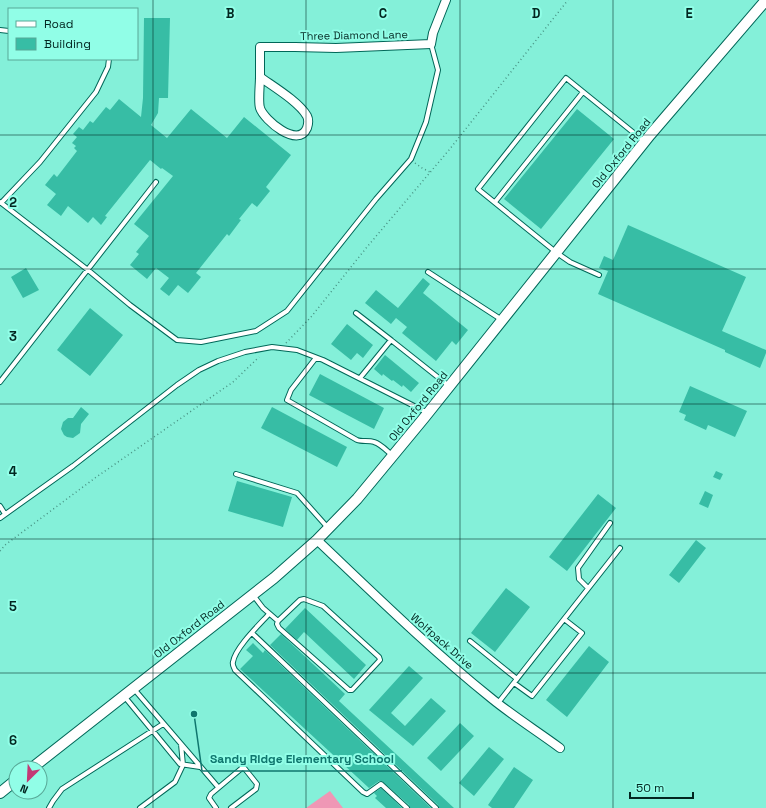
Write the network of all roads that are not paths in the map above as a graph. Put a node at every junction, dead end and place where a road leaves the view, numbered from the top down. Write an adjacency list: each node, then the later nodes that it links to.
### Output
1 (446, 0): 3 (street)
2 (766, 0): 7 (street, Old Oxford Road)
3 (432, 44): 5 (street, Three Diamond Lane); 12 (lane)
4 (109, 60): 9 (lane)
5 (260, 77): 5 (street, Three Diamond Lane)
6 (583, 92): 7 (lane); 10 (lane); 10 (lane)
7 (645, 142): 11 (street, Old Oxford Road)
8 (156, 182): 12 (lane)
9 (1, 202): 12 (lane)
10 (495, 202): 11 (lane)
11 (557, 253): 14 (lane); 16 (street, Old Oxford Road)
12 (88, 270): 20 (lane)
13 (428, 272): 16 (lane)
14 (599, 275)
15 (356, 313): 17 (lane)
16 (502, 320): 21 (street, Old Oxford Road)
17 (391, 340): 19 (lane); 21 (lane)
18 (323, 360): 19 (lane); 23 (lane); 26 (lane)
19 (360, 378): 22 (lane)
20 (0, 382)
21 (449, 386): 22 (street, Old Oxford Road)
22 (428, 413): 23 (street, Old Oxford Road)
23 (393, 456): 29 (street, Old Oxford Road)
24 (236, 474): 29 (lane)
25 (0, 506): 26 (lane)
26 (6, 514): 27 (lane)
27 (0, 518)
28 (610, 523): 32 (lane)
29 (329, 529): 30 (street, Old Oxford Road)
30 (317, 540): 33 (street, Old Oxford Road); 43 (street, Wolfpack Drive)
31 (620, 548): 32 (lane)
32 (588, 588): 35 (lane)
33 (253, 594): 34 (lane); 41 (street, Old Oxford Road)
34 (269, 614): 36 (lane); 37 (lane)
35 (564, 619): 39 (lane); 40 (lane)
36 (278, 621): 36 (lane)
37 (252, 633): 58 (lane); 59 (lane)
38 (470, 641): 39 (lane)
39 (518, 679): 40 (lane)
40 (514, 683): 43 (lane)
41 (134, 689): 42 (street, Old Oxford Road); 44 (lane)
42 (124, 696): 45 (lane); 48 (street, Old Oxford Road)
43 (498, 703): 47 (street, Wolfpack Drive)
44 (163, 724): 45 (lane); 46 (lane)
45 (152, 731): 49 (lane); 54 (lane)
46 (181, 743): 49 (lane); 50 (lane)
47 (560, 748)
48 (42, 760)
49 (183, 765): 50 (lane); 55 (lane)
50 (201, 767): 52 (lane)
51 (8, 786): 53 (street)
52 (218, 787): 56 (lane); 57 (lane)
53 (0, 793)
54 (49, 808)
55 (140, 808)
56 (216, 808)
57 (231, 808)
58 (407, 808)
59 (436, 808)

